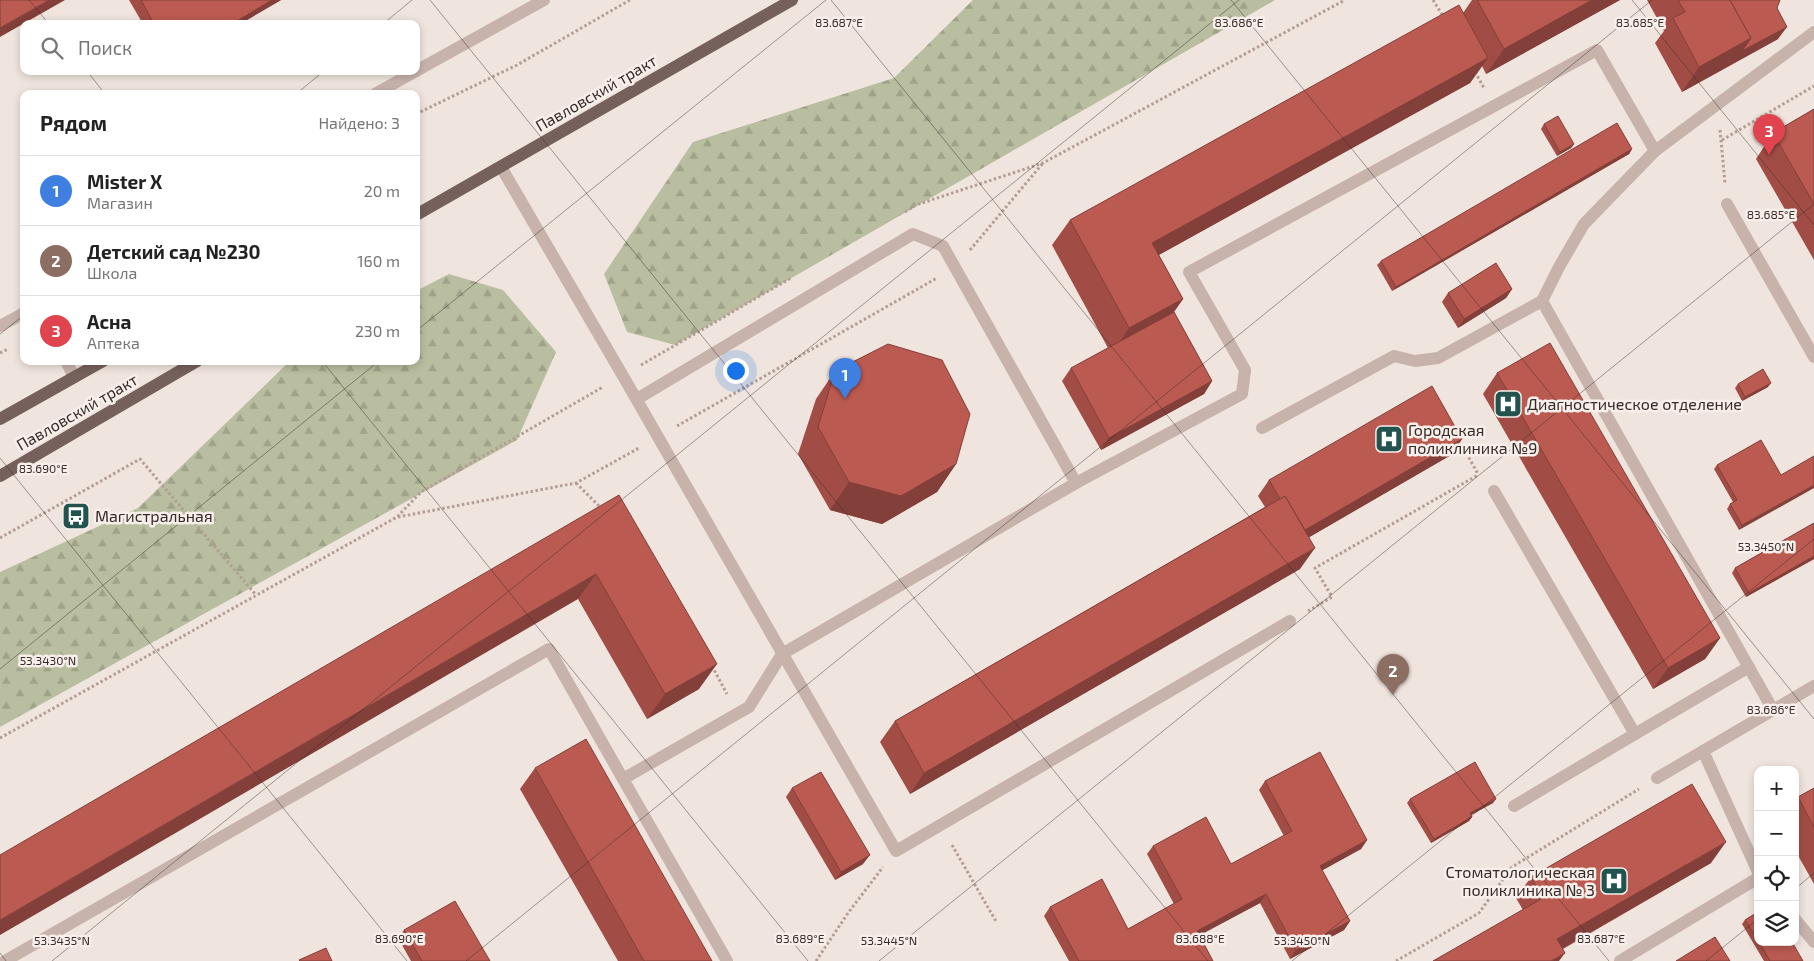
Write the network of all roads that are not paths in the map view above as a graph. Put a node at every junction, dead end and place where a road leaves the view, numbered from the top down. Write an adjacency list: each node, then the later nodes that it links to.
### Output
1 (544, 0): 4 (street)
2 (792, 0): 8 (main road, Павловский тракт)
3 (1814, 32): 7 (street)
4 (420, 69)
5 (409, 75): 6 (street)
6 (382, 90)
7 (1655, 150): 11 (street); 23 (street)
8 (501, 167): 10 (main road, Павловский тракт); 19 (street)
9 (1727, 204): 14 (street)
10 (420, 213)
11 (1542, 301): 21 (street); 27 (street)
12 (20, 315): 13 (street)
13 (0, 326)
14 (1814, 357)
15 (68, 365): 18 (street)
16 (96, 365): 18 (main road, Павловский тракт)
17 (190, 365): 22 (main road, Павловский тракт)
18 (74, 377): 20 (main road, Павловский тракт)
19 (637, 399): 23 (street); 26 (street)
20 (0, 419)
21 (1262, 428)
22 (0, 476)
23 (1076, 483): 26 (street)
24 (1494, 491): 30 (street)
25 (1290, 621): 26 (street)
26 (782, 654): 33 (street)
27 (1749, 667): 29 (street); 30 (street)
28 (1814, 686): 29 (street)
29 (1773, 710): 31 (street)
30 (1636, 734): 34 (street)
31 (1703, 751): 32 (street); 35 (street)
32 (1657, 778)
33 (623, 779): 39 (street); 40 (street)
34 (1514, 806)
35 (1754, 863)
36 (1754, 880): 41 (street)
37 (1799, 924): 38 (street)
38 (1814, 942)
39 (5, 961)
40 (727, 961)
41 (1620, 961)

